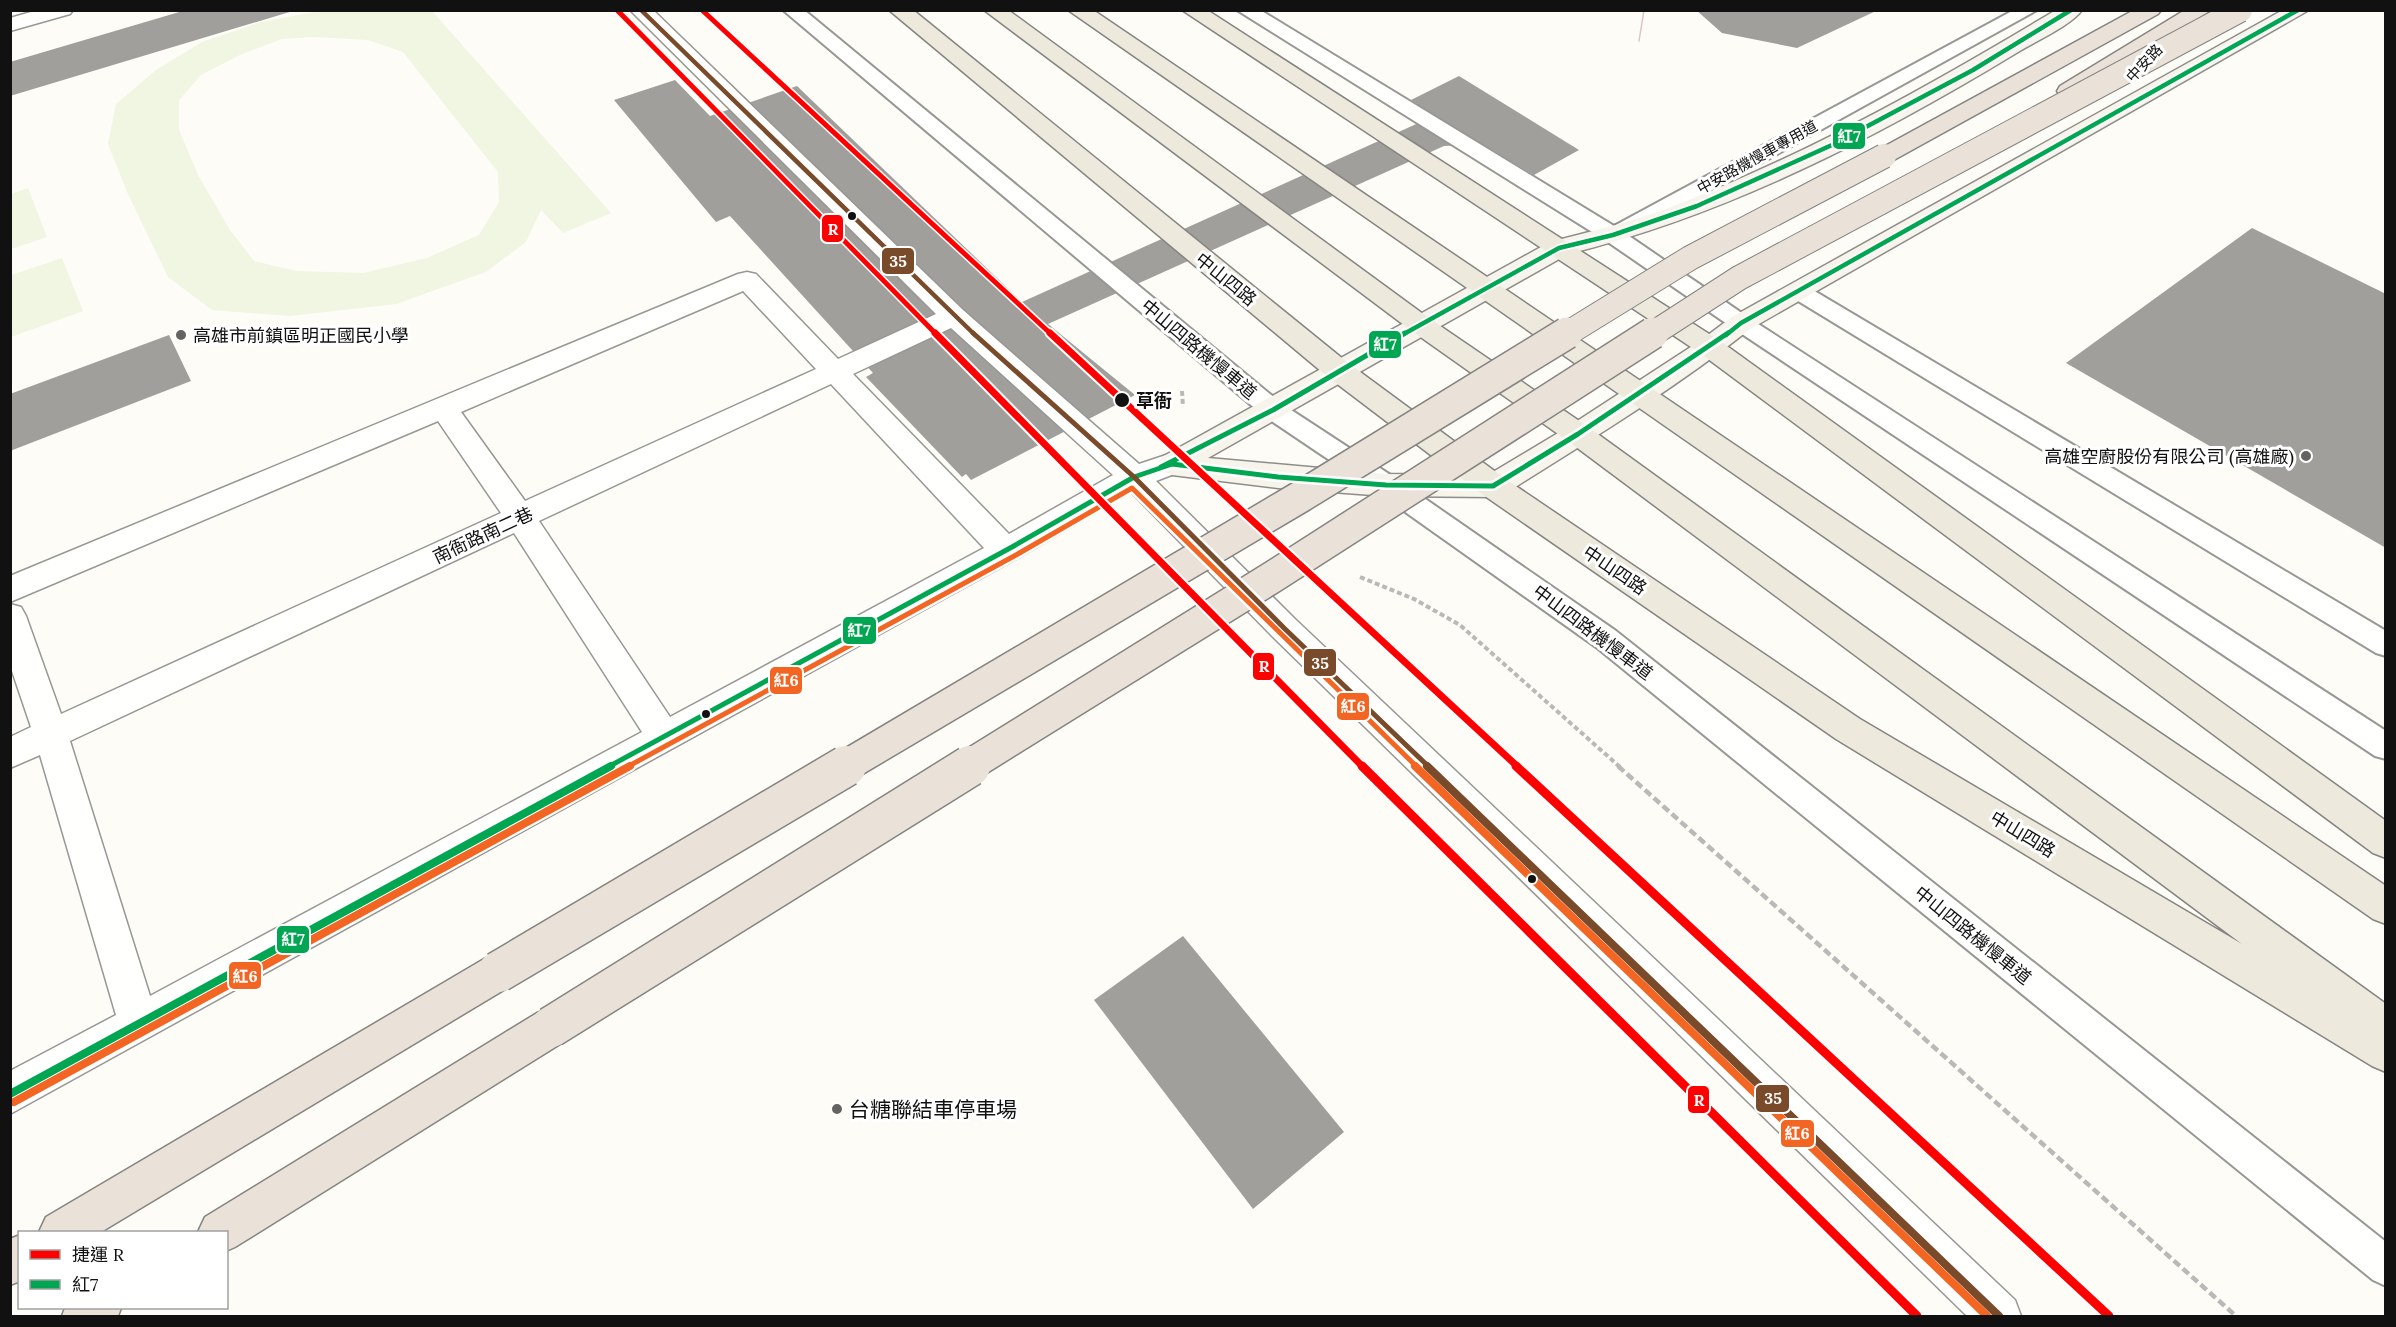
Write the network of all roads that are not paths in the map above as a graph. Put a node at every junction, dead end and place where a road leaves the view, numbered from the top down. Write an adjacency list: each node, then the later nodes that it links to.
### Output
1 (63, 10): 17 (street)
2 (640, 10): 25 (street)
3 (792, 10): 33 (lane, 中山四路機慢車道)
4 (899, 10): 30 (main road, 中山四路)
5 (994, 10): 27 (main road)
6 (1078, 10): 23 (main road)
7 (1192, 10): 22 (main road)
8 (1246, 10): 21 (lane)
9 (2028, 10): 21 (lane, 中安路機慢車專用道)
10 (2113, 10): 19 (highway)
11 (2151, 10): 19 (highway)
12 (2201, 10): 20 (highway, bridge)
13 (2220, 10): 18 (street, 中安路)
14 (2240, 10): 20 (highway, bridge)
15 (2299, 10): 18 (street, 中安路)
16 (2080, 13): 21 (street)
17 (10, 25)
18 (2082, 132): 24 (street, 中安路)
19 (1884, 156): 54 (highway, bridge)
20 (1923, 179): 55 (highway, bridge)
21 (1613, 235): 22 (street); 26 (lane)
22 (1559, 248): 23 (street); 28 (main road)
23 (1487, 288): 27 (street); 31 (main road)
24 (1798, 291): 26 (street, 中安路); 43 (lane)
25 (954, 316): 29 (street, 南衙路南二巷); 36 (street)
26 (1741, 323): 28 (street, 中安路); 46 (lane)
27 (1422, 325): 30 (street); 34 (main road)
28 (1710, 347): 31 (street, 中安路); 48 (main road)
29 (836, 370): 32 (street); 39 (street, 南衙路南二巷); 40 (street)
30 (1338, 370): 33 (street); 38 (main road, 中山四路)
31 (1640, 393): 34 (street, 中安路); 49 (main road)
32 (443, 408): 39 (street); 41 (street)
33 (1273, 410): 35 (street); 37 (lane, 中山四路機慢車道)
34 (1578, 434): 38 (street, 中安路); 51 (main road)
35 (1172, 464): 36 (street); 37 (street)
36 (1134, 477): 40 (street); 59 (street)
37 (1386, 485): 38 (street); 56 (lane, 中山四路機慢車道)
38 (1492, 486): 52 (main road, 中山四路)
39 (520, 517): 44 (street, 南衙路南二巷); 45 (street)
40 (1005, 550): 45 (street)
41 (10, 590)
42 (10, 616): 44 (street)
43 (2385, 645)
44 (51, 735): 47 (street, 南衙路南二巷); 50 (street)
45 (664, 736): 50 (street)
46 (2385, 747)
47 (10, 753)
48 (2385, 842)
49 (2385, 907)
50 (139, 1024): 53 (street)
51 (2385, 1028)
52 (2385, 1052)
53 (10, 1094)
54 (64, 1231)
55 (223, 1231)
56 (2385, 1267)
57 (97, 1309): 58 (highway)
58 (84, 1317)
59 (1999, 1317)

